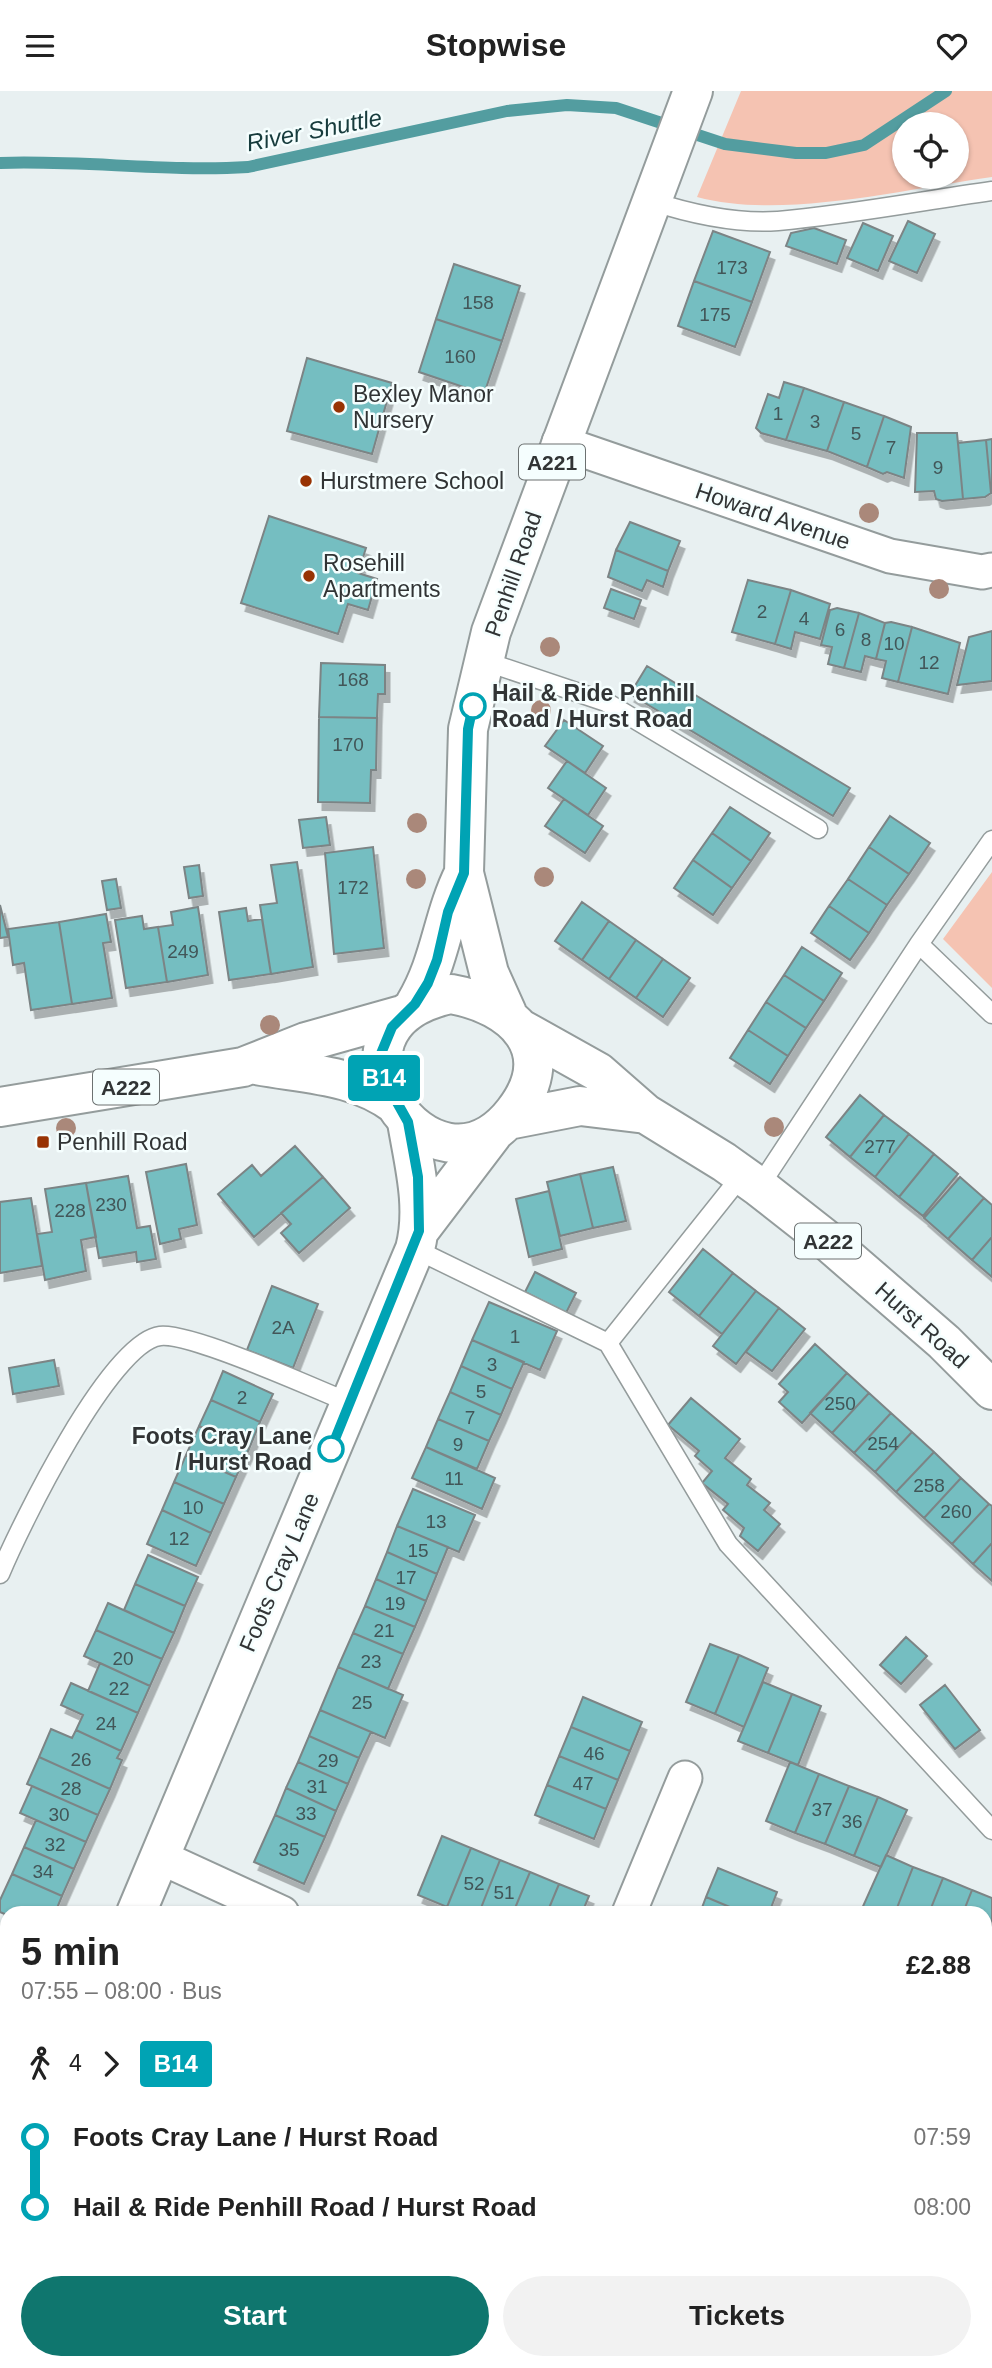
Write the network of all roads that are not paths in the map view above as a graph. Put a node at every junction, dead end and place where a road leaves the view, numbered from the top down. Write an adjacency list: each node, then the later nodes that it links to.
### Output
1 (693, 91): 3 (main road, Penhill Road / A221)
2 (992, 191): 3 (lane)
3 (651, 201): 4 (main road, Penhill Road / A221)
4 (559, 442): 5 (street, Howard Avenue); 6 (main road, Penhill Road / A221)
5 (992, 570)
6 (484, 661): 7 (lane); 9 (main road, Penhill Road / A221)
7 (818, 829)
8 (992, 840): 10 (lane)
9 (464, 873): 11 (main road, Penhill Road); 13 (main road, Penhill Road)
10 (919, 944): 12 (lane); 19 (lane)
11 (408, 1010): 13 (main road, Hurst Road); 14 (main road, Hurst Road); 16 (main road)
12 (992, 1014)
13 (514, 1021): 17 (main road, Hurst Road); 18 (main road)
14 (251, 1064): 15 (main road, Hurst Road / A222); 16 (main road, Hurst Road)
15 (0, 1107)
16 (402, 1113): 18 (main road, Hurst Road); 20 (main road, Foots Cray Lane)
17 (646, 1114): 18 (main road, Hurst Road); 19 (main road, Hurst Road / A222)
18 (500, 1127): 20 (main road, Foots Cray Lane)
19 (750, 1181): 21 (lane); 22 (main road, Hurst Road / A222)
20 (417, 1240): 21 (lane); 23 (main road, Foots Cray Lane)
21 (608, 1343): 26 (lane)
22 (992, 1390)
23 (350, 1403): 24 (lane); 27 (main road, Foots Cray Lane)
24 (0, 1574)
25 (685, 1778): 30 (street)
26 (992, 1830)
27 (160, 1857): 28 (main road, Foots Cray Lane); 29 (street)
28 (139, 1906)
29 (267, 1906)
30 (632, 1906)

